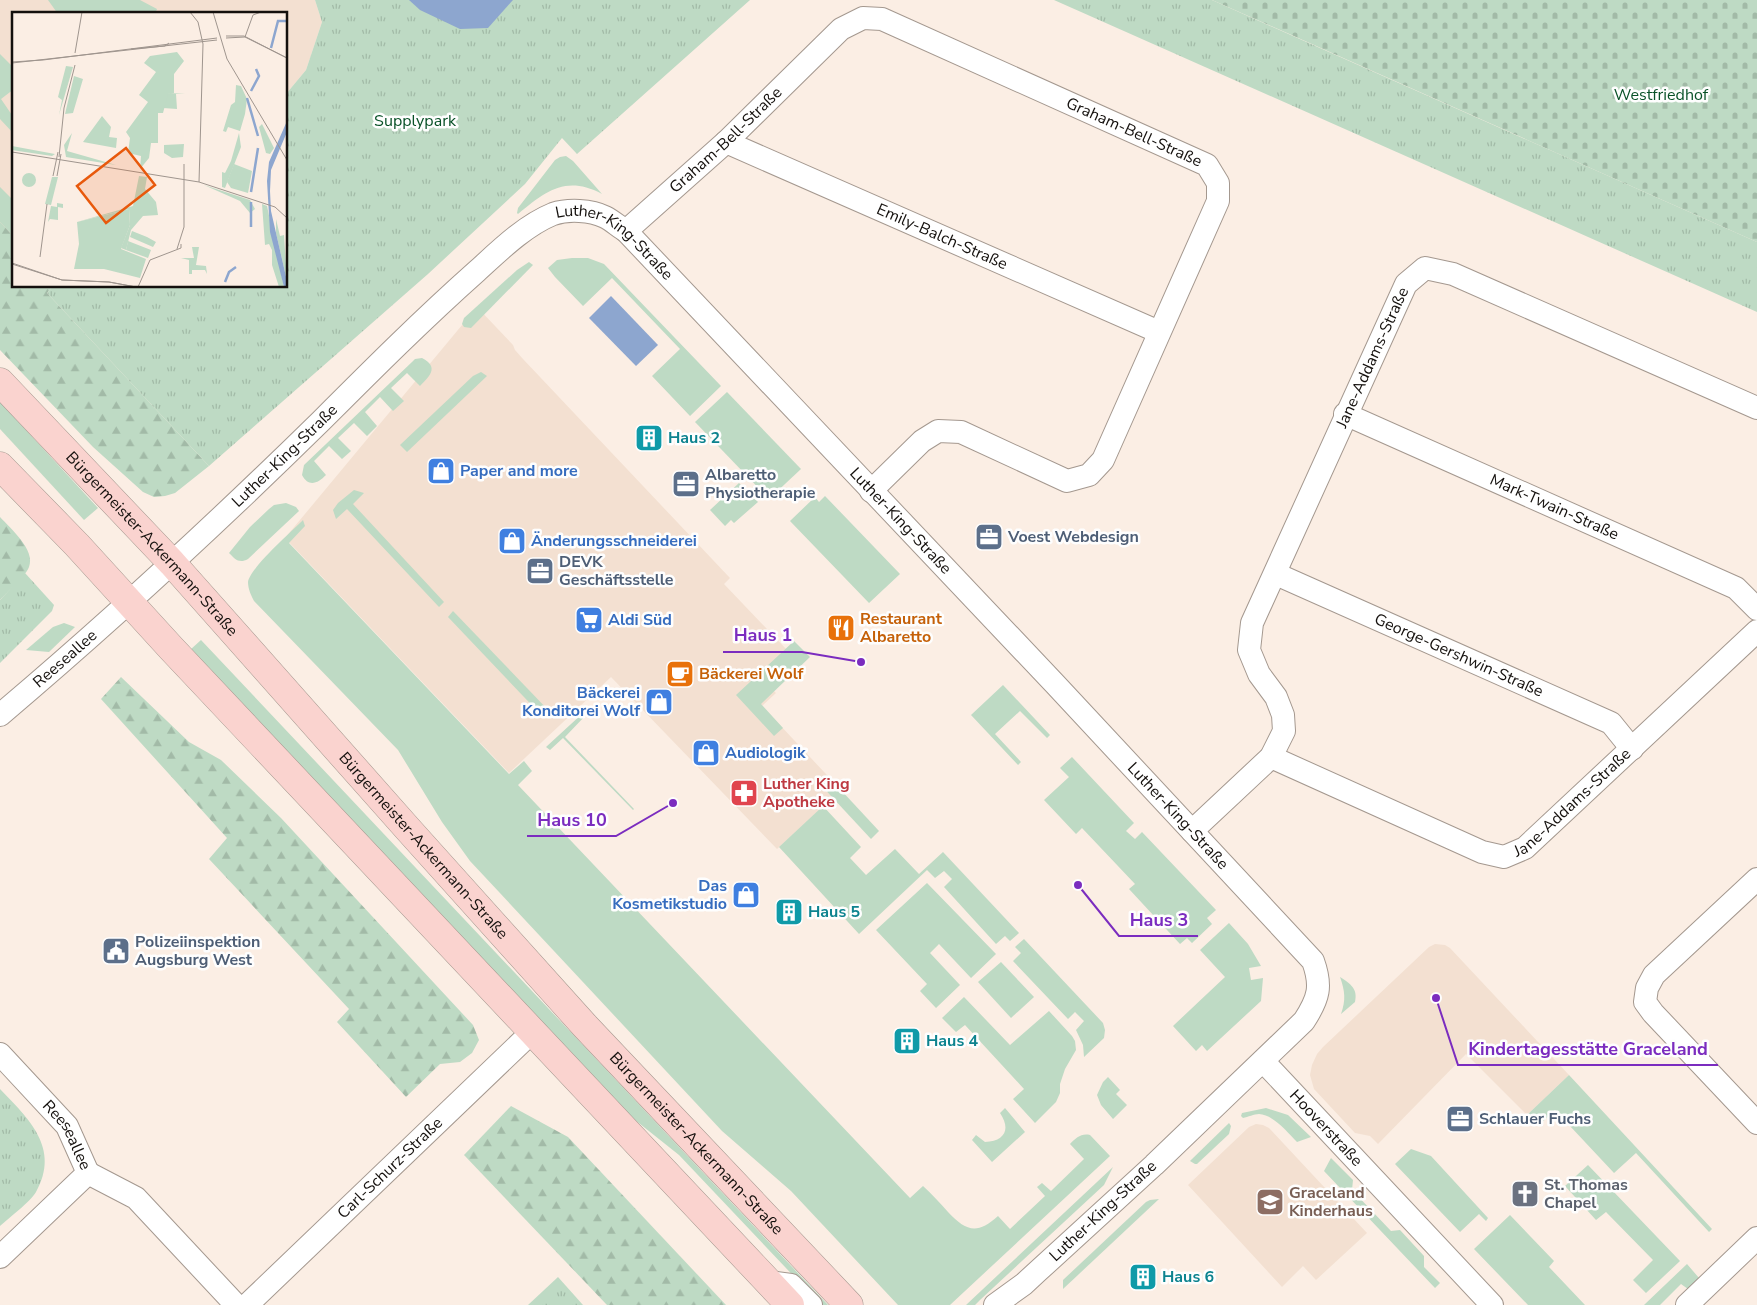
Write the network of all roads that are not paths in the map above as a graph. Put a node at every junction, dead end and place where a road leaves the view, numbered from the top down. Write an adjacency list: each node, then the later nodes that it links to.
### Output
1 (726, 142): 2 (street, Graham-Bell-Straße); 3 (street, Emily-Balch-Straße); 3 (street, Graham-Bell-Straße)
2 (626, 231): 8 (street, Luther-King-Straße); 9 (street, Luther-King-Straße)
3 (1159, 332): 8 (street, Graham-Bell-Straße)
4 (0, 382): 9 (main road, Bürgermeister-Ackermann-Straße)
5 (1757, 408): 6 (street, Jane-Addams-Straße)
6 (1345, 414): 10 (street, Jane-Addams-Straße); 12 (street, Mark-Twain-Straße)
7 (0, 466): 11 (main road)
8 (871, 491): 17 (street, Luther-King-Straße)
9 (172, 563): 11 (street, Luther-King-Straße); 32 (main road, Bürgermeister-Ackermann-Straße)
10 (1276, 574): 15 (street, George-Gershwin-Straße); 16 (street, Jane-Addams-Straße)
11 (130, 602): 14 (street, Reeseallee); 19 (main road)
12 (1757, 608)
13 (1757, 631): 15 (street, Jane-Addams-Straße)
14 (0, 715)
15 (1632, 749): 16 (street, Jane-Addams-Straße)
16 (1271, 757): 17 (street, Jane-Addams-Straße)
17 (1192, 832): 21 (street, Luther-King-Straße)
18 (1757, 879): 22 (street)
19 (533, 1031): 26 (main road); 29 (street, Carl-Schurz-Straße)
20 (0, 1054): 23 (street, Reeseallee)
21 (1263, 1061): 27 (street, Luther-King-Straße); 35 (street, Hooverstraße)
22 (1757, 1123)
23 (88, 1173): 25 (street, Reeseallee); 28 (street)
24 (1757, 1238): 36 (street)
25 (0, 1257)
26 (768, 1282): 30 (main road); 31 (street)
27 (1024, 1284): 33 (street, Luther-King-Straße); 34 (street, Luther-King-Straße)
28 (236, 1305)
29 (247, 1305)
30 (790, 1305)
31 (811, 1305)
32 (849, 1305)
33 (995, 1305)
34 (1011, 1305)
35 (1492, 1305)
36 (1687, 1305)

